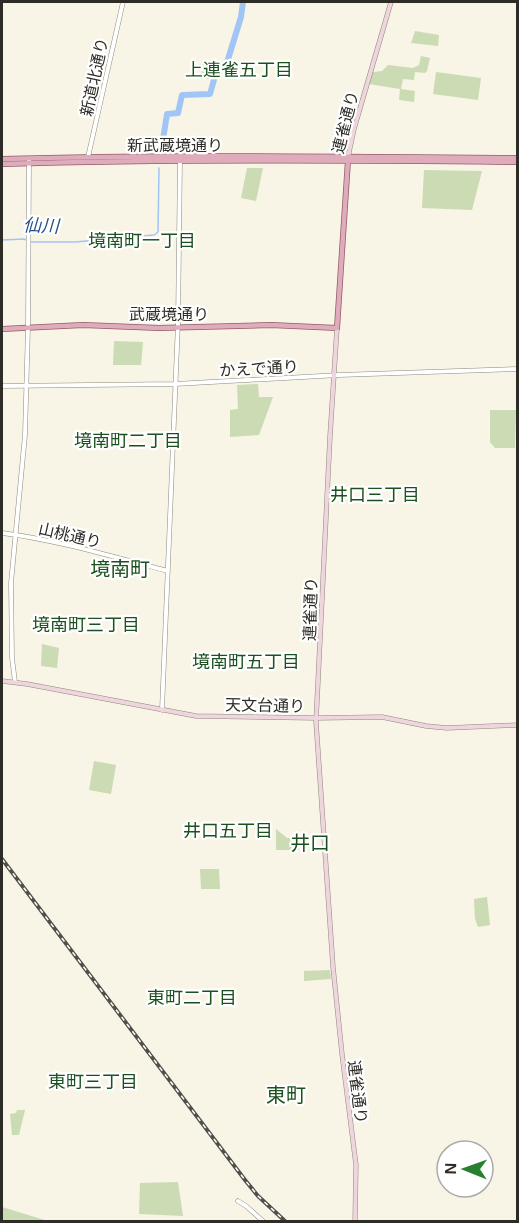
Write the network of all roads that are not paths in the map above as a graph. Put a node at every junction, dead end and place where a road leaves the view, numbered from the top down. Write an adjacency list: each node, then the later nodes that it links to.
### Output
1 (123, 2): 3 (street, 新道北通り)
2 (391, 2): 5 (main road, 連雀通り)
3 (88, 157): 4 (main road, 新武蔵境通り); 7 (main road, 新武蔵境通り)
4 (180, 159): 5 (main road, 新武蔵境通り); 7 (main road, 新武蔵境通り); 10 (street)
5 (348, 159): 6 (main road); 11 (main road, 連雀通り)
6 (518, 160)
7 (28, 161): 8 (main road, 新武蔵境通り); 9 (street)
8 (2, 162)
9 (28, 327): 10 (main road, 武蔵境通り); 12 (main road, 武蔵境通り); 17 (street)
10 (177, 328): 11 (main road, 武蔵境通り); 15 (street)
11 (337, 328): 14 (main road, 連雀通り)
12 (2, 329)
13 (518, 369): 14 (street, かえで通り)
14 (334, 376): 15 (street, かえで通り); 24 (main road, 連雀通り)
15 (175, 384): 17 (street, かえで通り); 20 (street)
16 (2, 386): 17 (street, かえで通り)
17 (27, 386): 19 (street)
18 (2, 533): 19 (street, 山桃通り)
19 (16, 535): 20 (street, 山桃通り); 22 (street)
20 (168, 571): 23 (street)
21 (2, 681): 22 (main road, 天文台通り)
22 (15, 682): 23 (main road, 天文台通り)
23 (162, 710): 24 (main road, 天文台通り)
24 (316, 717): 25 (main road, 天文台通り); 28 (main road, 連雀通り)
25 (518, 725)
26 (238, 1201): 27 (street)
27 (264, 1221)
28 (355, 1221)

